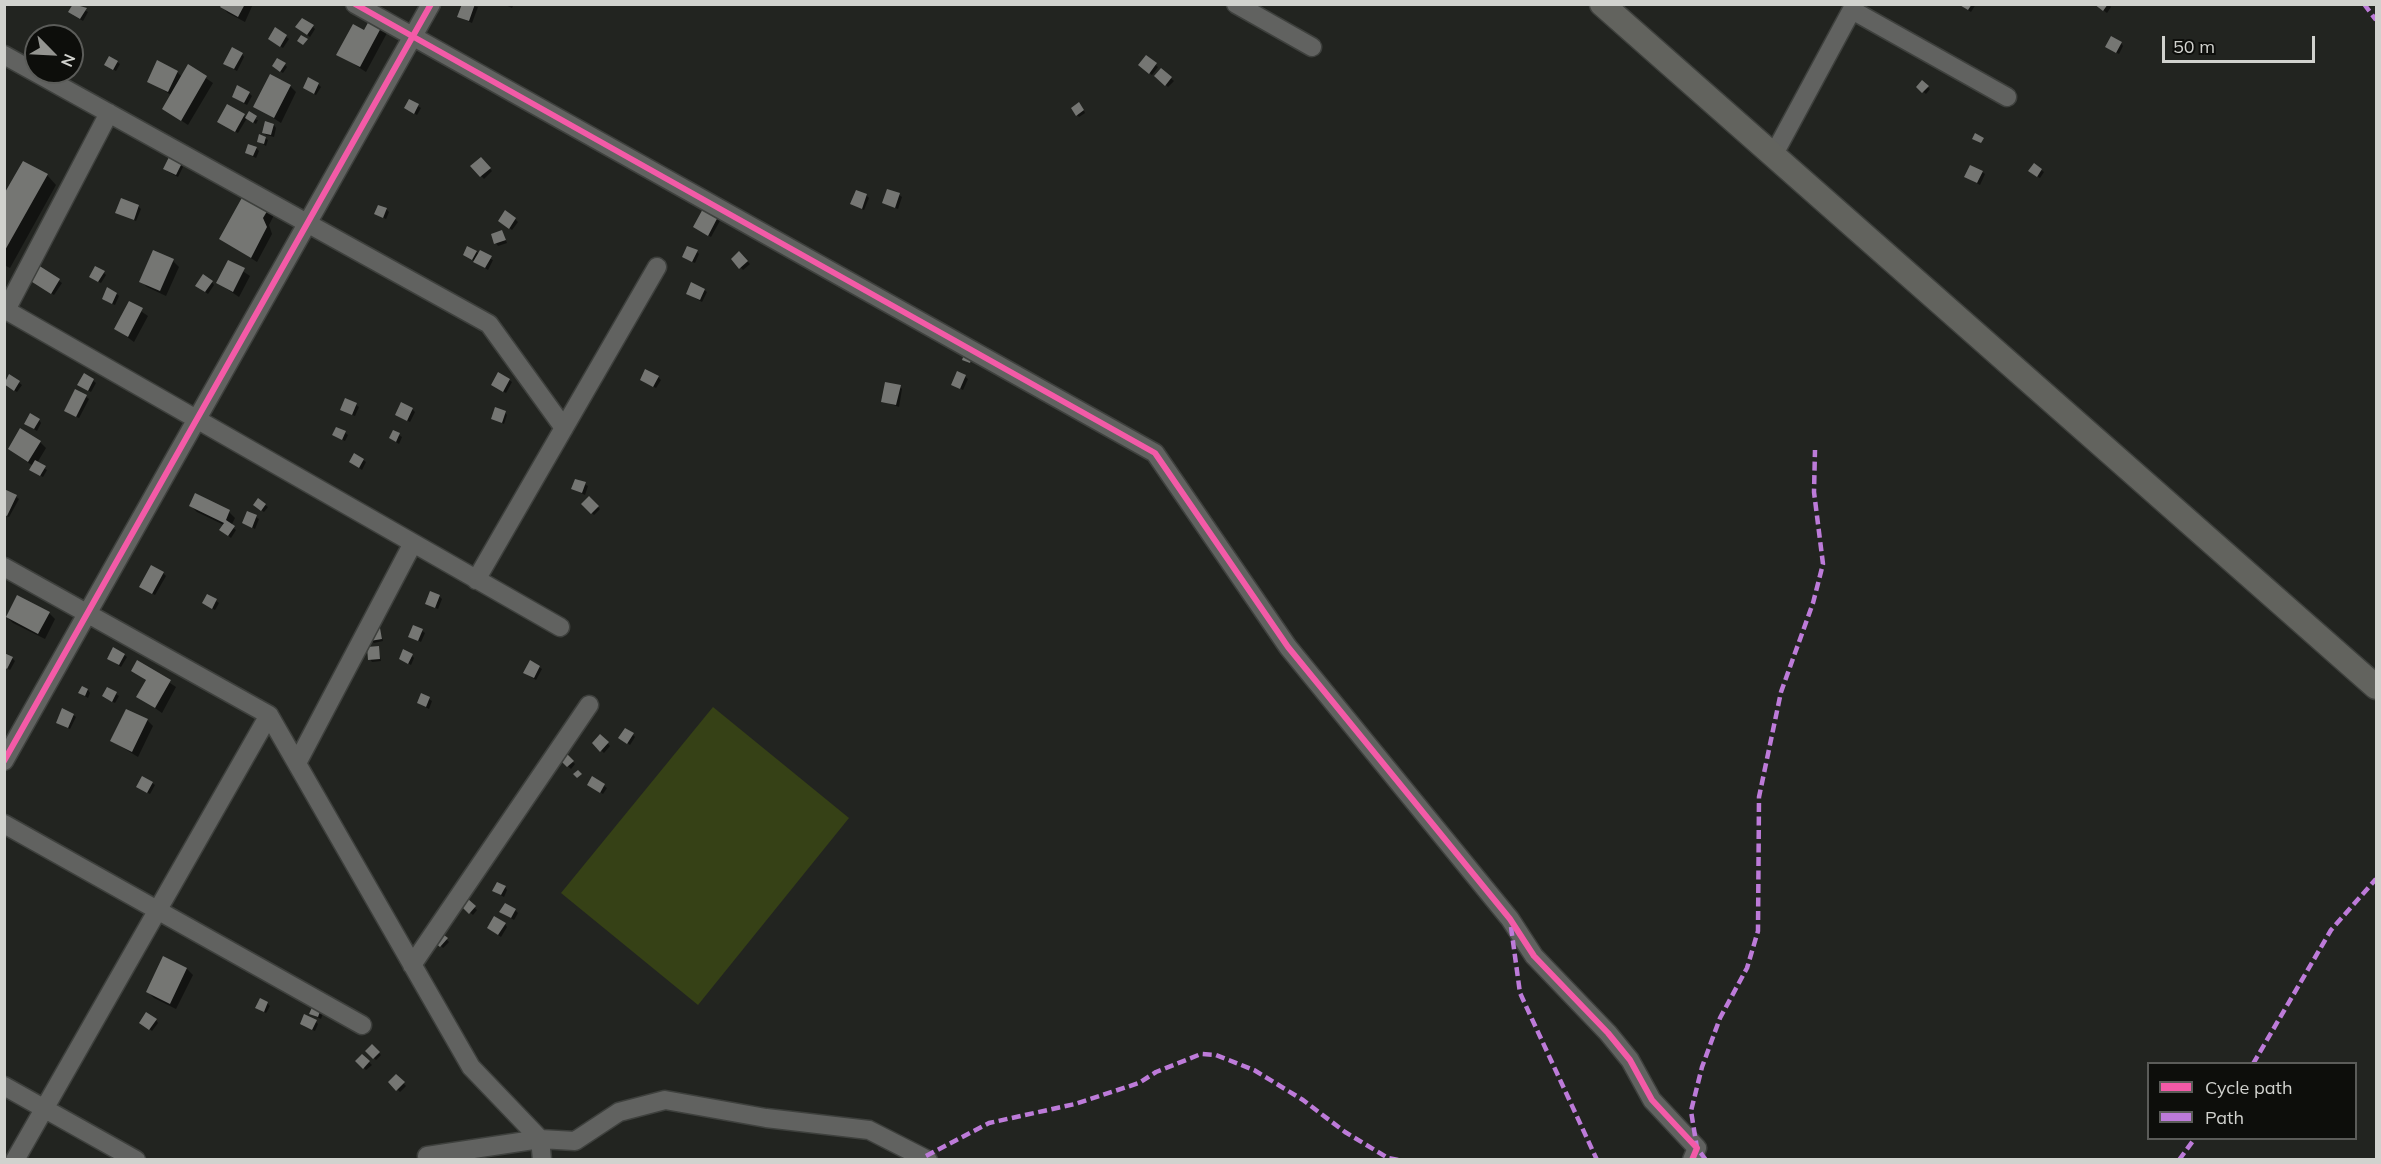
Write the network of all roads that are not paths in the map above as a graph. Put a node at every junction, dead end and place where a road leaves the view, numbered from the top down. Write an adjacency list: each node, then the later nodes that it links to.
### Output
1 (355, 4): 6 (street)
2 (431, 4): 6 (street)
3 (1236, 4): 7 (street)
4 (1602, 4): 11 (main road)
5 (1854, 7): 9 (street); 11 (street)
6 (413, 37): 12 (street); 39 (street)
7 (1312, 47)
8 (4, 55): 10 (street)
9 (2007, 97)
10 (109, 113): 12 (street); 14 (street)
11 (1774, 154): 22 (main road)
12 (308, 224): 15 (street); 16 (street)
13 (657, 267): 16 (street)
14 (5, 309): 15 (street)
15 (197, 419): 17 (street); 20 (street)
16 (564, 428): 19 (street)
17 (413, 543): 19 (street); 26 (street)
18 (4, 567): 20 (street)
19 (476, 580): 21 (street)
20 (87, 614): 24 (street); 25 (street)
21 (560, 627)
22 (2376, 687)
23 (589, 705): 29 (street)
24 (269, 716): 26 (street); 28 (street)
25 (4, 761)
26 (297, 763): 29 (street)
27 (4, 824): 28 (street)
28 (158, 910): 30 (street); 32 (street)
29 (412, 965): 33 (street)
30 (362, 1025)
31 (4, 1086): 32 (street)
32 (44, 1108): 35 (street); 36 (street)
33 (540, 1139): 34 (street); 37 (street); 38 (street)
34 (427, 1156)
35 (15, 1160)
36 (136, 1160)
37 (542, 1160)
38 (928, 1160)
39 (1692, 1160)

